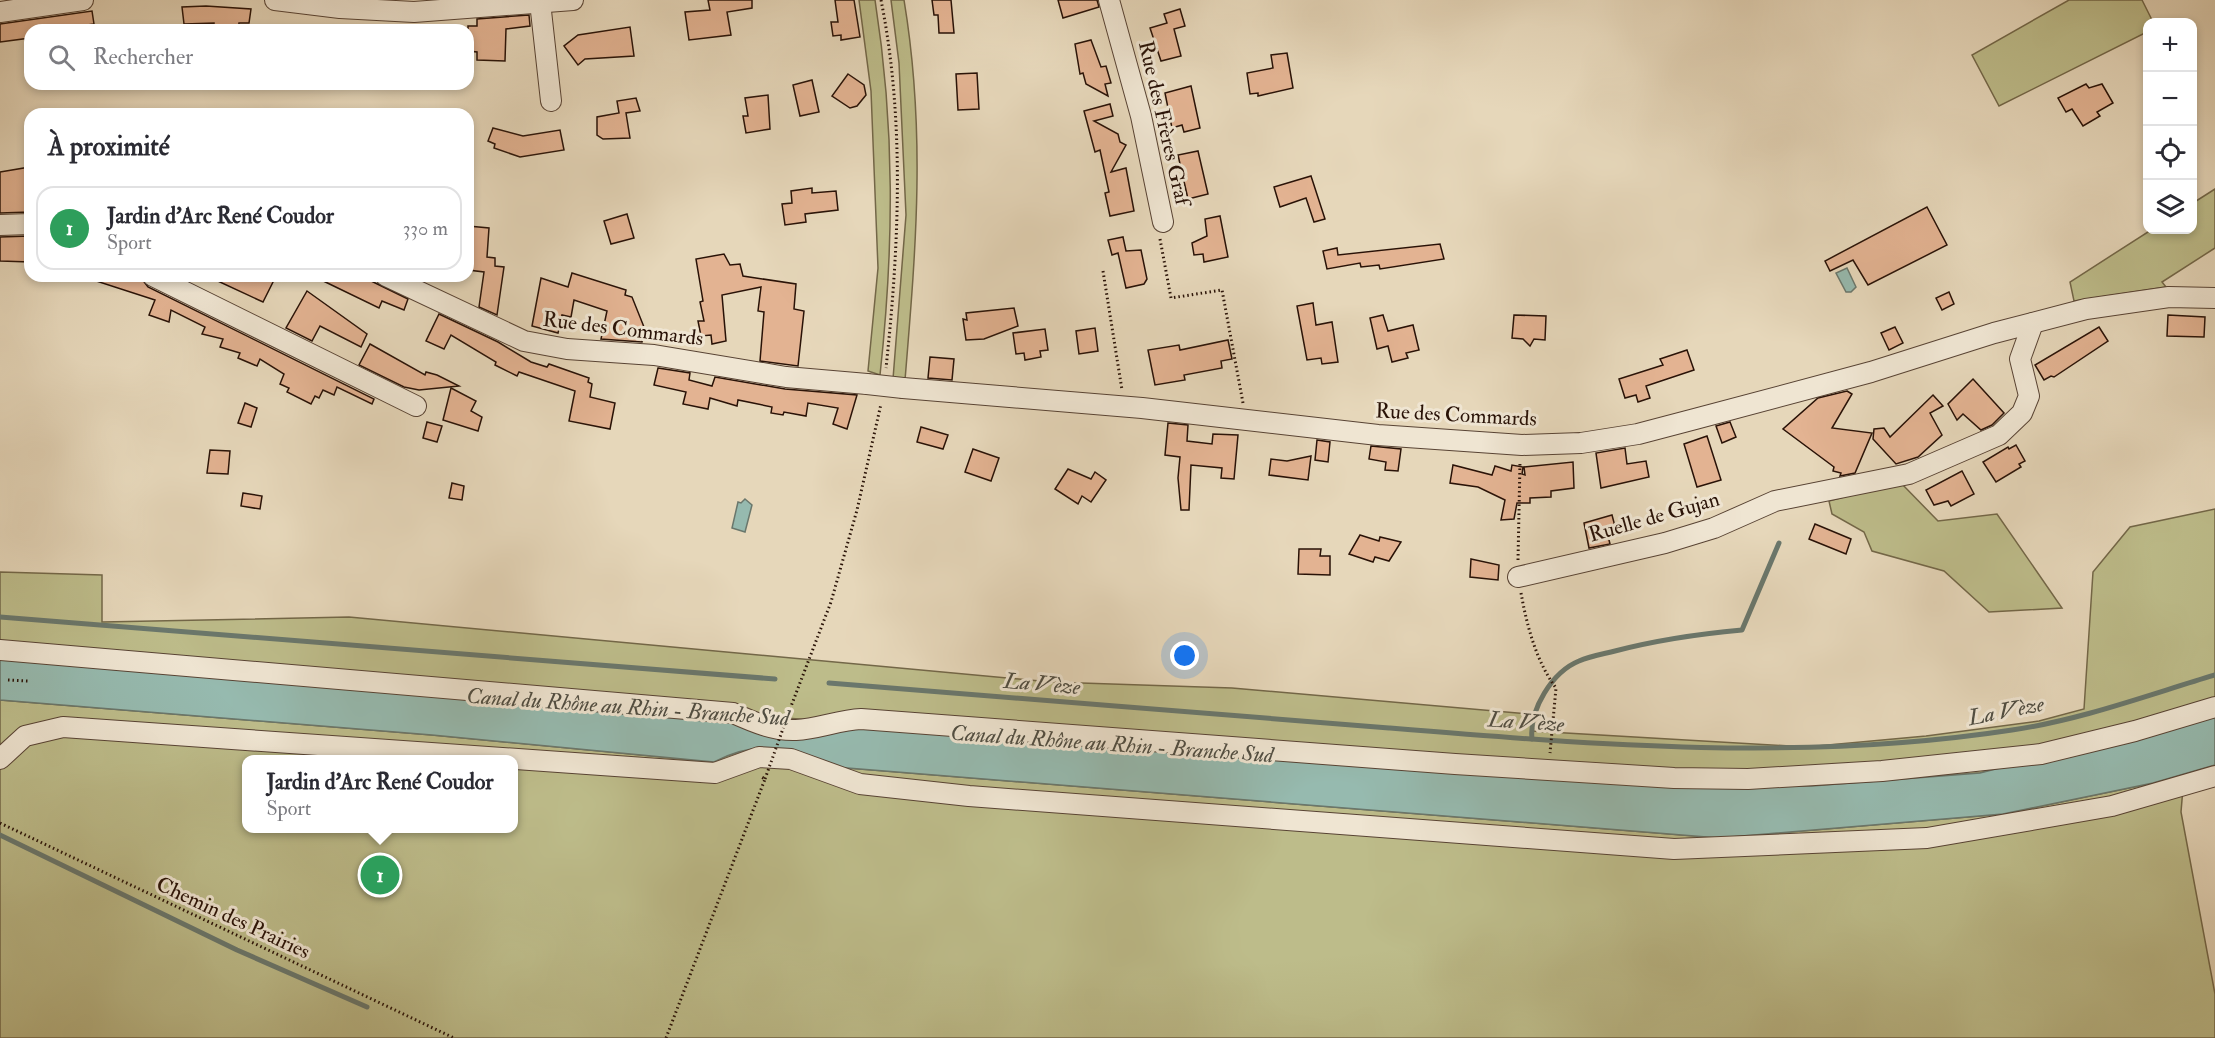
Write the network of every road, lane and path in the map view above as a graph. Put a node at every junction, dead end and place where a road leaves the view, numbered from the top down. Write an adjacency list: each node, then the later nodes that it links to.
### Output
1 (73, 0): 2 (street); 8 (street)
2 (83, 0)
3 (274, 0): 7 (street)
4 (573, 0): 7 (street)
5 (881, 0): 20 (path)
6 (1109, 0): 10 (street, Rue des Frères Graf)
7 (540, 2): 9 (street)
8 (0, 12)
9 (551, 101)
10 (1163, 222): 24 (path)
11 (24, 224): 12 (street)
12 (0, 225)
13 (1103, 271): 23 (path)
14 (165, 282): 22 (street)
15 (399, 282): 20 (street, Rue des Commards)
16 (2215, 298): 17 (street, Rue des Commards)
17 (2033, 323): 18 (street, Rue des Commards); 19 (street)
18 (1994, 333): 19 (street); 25 (street, Rue des Commards)
19 (2020, 359): 26 (street, Ruelle de Gujan)
20 (876, 381): 23 (street, Rue des Commards, bridge)
21 (882, 402): 38 (path, bridge)
22 (416, 406)
23 (1125, 407): 24 (street, Rue des Commards)
24 (1247, 421): 25 (street, Rue des Commards)
25 (1519, 445): 26 (path)
26 (1518, 577): 31 (path)
27 (0, 650): 30 (street)
28 (8, 680): 29 (path)
29 (28, 681)
30 (2215, 707)
31 (1550, 744)
32 (460, 755): 33 (street)
33 (0, 759)
34 (518, 759): 35 (street)
35 (2215, 776)
36 (0, 823): 37 (path, Chemin des Prairies)
37 (454, 1038)
38 (666, 1038)

